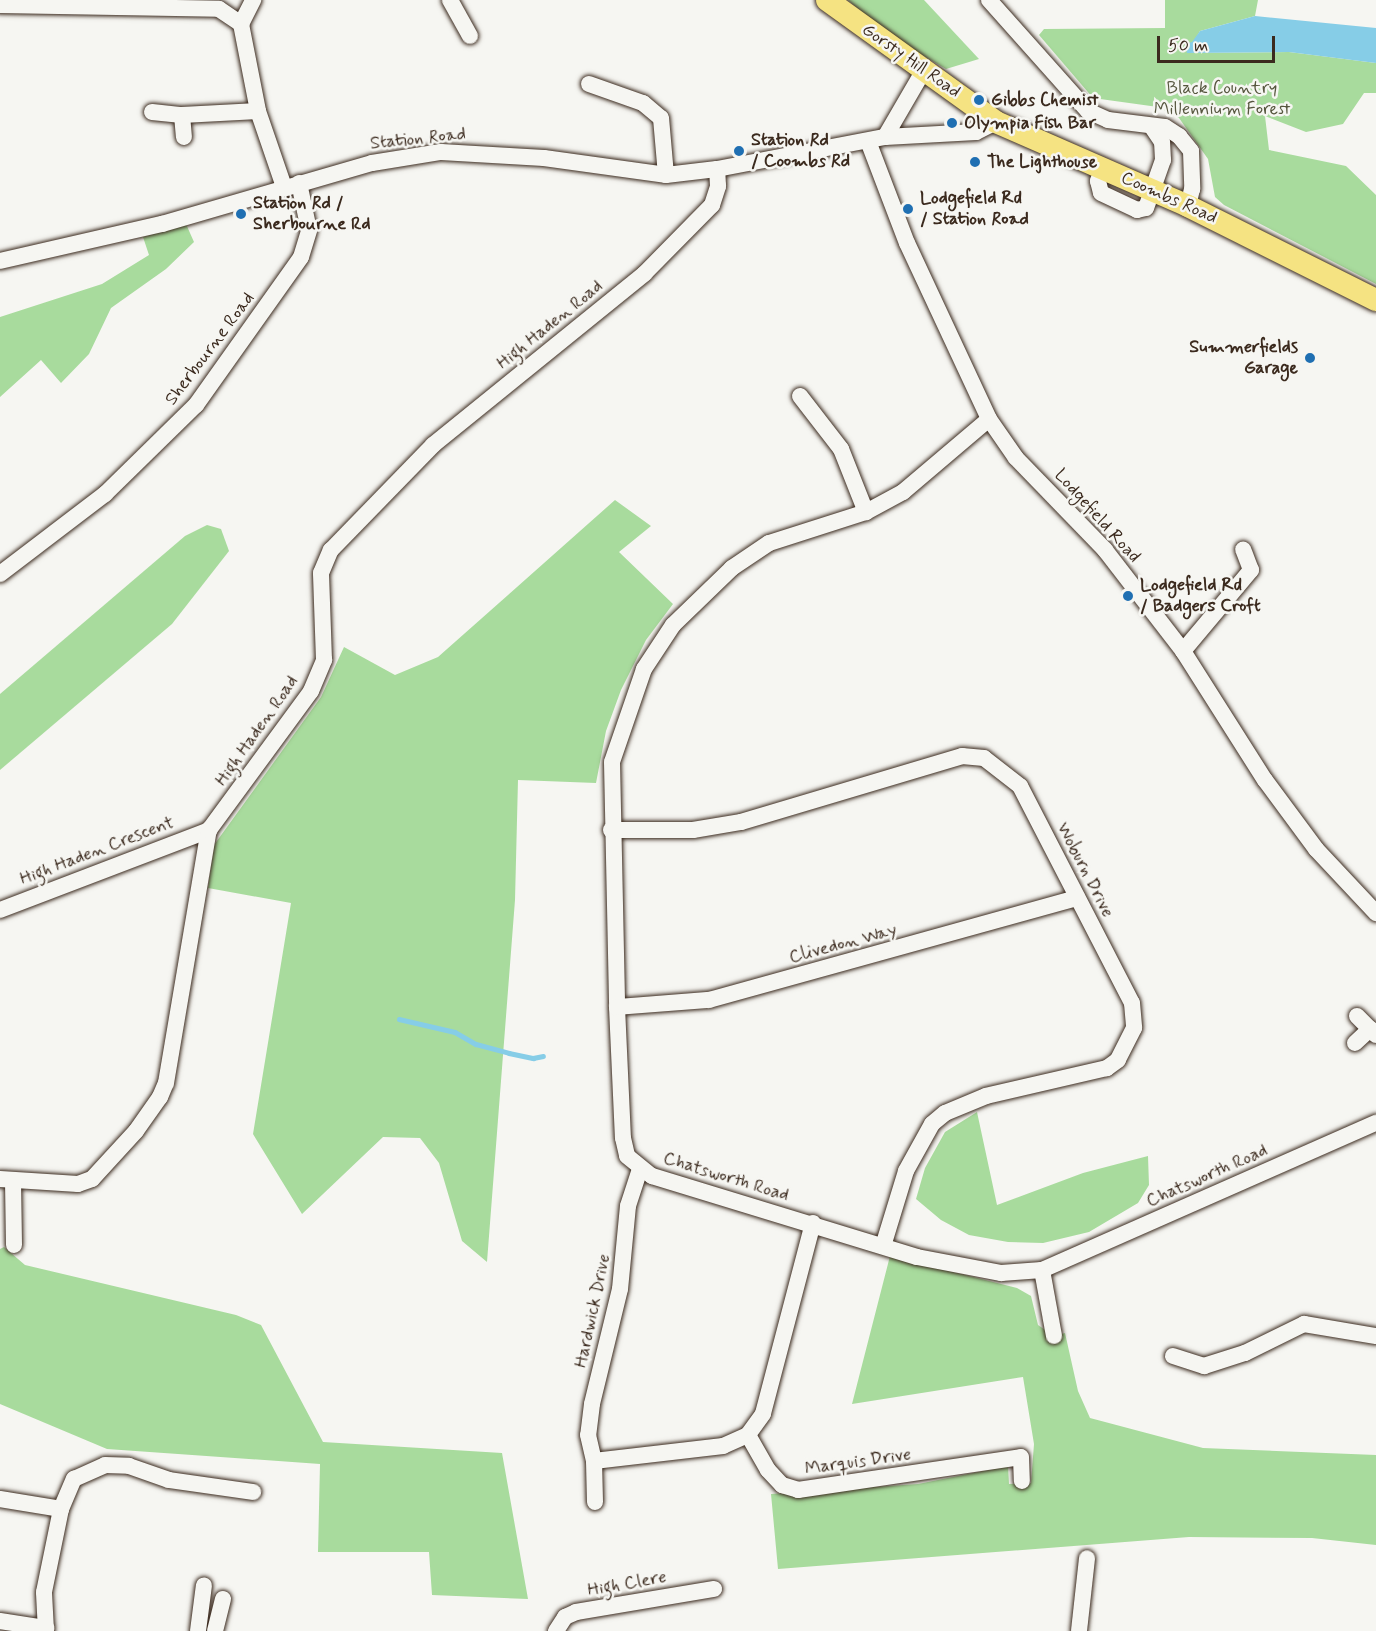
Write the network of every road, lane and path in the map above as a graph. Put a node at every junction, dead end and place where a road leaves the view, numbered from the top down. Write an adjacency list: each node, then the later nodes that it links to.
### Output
1 (253, 0): 6 (street)
2 (450, 0): 7 (street)
3 (827, 0): 8 (main road, Gorsty Hill Road)
4 (988, 0): 14 (street)
5 (0, 5): 6 (street)
6 (241, 24): 10 (street, Sherbourne Road)
7 (470, 36)
8 (924, 70): 13 (main road, Gorsty Hill Road); 16 (street)
9 (589, 84): 18 (street)
10 (258, 111): 12 (street); 19 (street, Sherbourne Road)
11 (152, 112): 12 (street)
12 (182, 115): 15 (street)
13 (996, 122): 16 (street); 20 (main road, Coombs Road)
14 (1152, 127): 20 (street); 21 (street)
15 (184, 137)
16 (876, 139): 17 (street, Station Road); 25 (street, Lodgefield Road)
17 (717, 170): 18 (street, Station Road); 30 (street, High Haden Road)
18 (666, 175): 19 (street, Station Road)
19 (292, 185): 22 (street, Station Road); 28 (street, Sherbourne Road)
20 (1154, 192): 21 (main road, Coombs Road)
21 (1188, 206): 23 (main road, Coombs Road)
22 (0, 261)
23 (1376, 300)
24 (800, 396): 26 (street)
25 (989, 419): 26 (street, Chatsworth Road); 29 (street, Lodgefield Road)
26 (866, 512): 31 (street, Chatsworth Road)
27 (1243, 549): 29 (street)
28 (0, 574)
29 (1184, 651): 34 (street, Lodgefield Road)
30 (209, 830): 33 (street, High Haden Crescent); 41 (street, High Haden Road)
31 (611, 830): 32 (street, Woburn Drive); 35 (street, Chatsworth Road)
32 (1077, 898): 35 (street, Clivedon Way); 44 (street, Woburn Drive)
33 (0, 910)
34 (1376, 913)
35 (617, 1007): 40 (street, Chatsworth Road)
36 (1357, 1016): 37 (street)
37 (1373, 1032): 38 (street)
38 (1355, 1043)
39 (1376, 1123): 45 (street, Chatsworth Road)
40 (640, 1169): 42 (street, Chatsworth Road); 50 (street, Hardwick Drive)
41 (7, 1180): 43 (street)
42 (813, 1223): 44 (street, Chatsworth Road); 49 (street)
43 (14, 1245)
44 (884, 1246): 45 (street, Chatsworth Road)
45 (1042, 1270): 47 (street)
46 (1376, 1335): 48 (street)
47 (1054, 1336)
48 (1173, 1356)
49 (748, 1434): 50 (street); 51 (street, Marquis Drive)
50 (594, 1461): 54 (street, Hardwick Drive)
51 (1022, 1481)
52 (253, 1492): 55 (street)
53 (0, 1499): 55 (street)
54 (595, 1502)
55 (61, 1509): 61 (street)
56 (1087, 1558): 65 (street)
57 (204, 1585): 62 (street)
58 (714, 1589): 64 (street, High Clere)
59 (223, 1599): 63 (street)
60 (0, 1621): 61 (street)
61 (46, 1629)
62 (198, 1631)
63 (215, 1631)
64 (556, 1631)
65 (1079, 1631)

